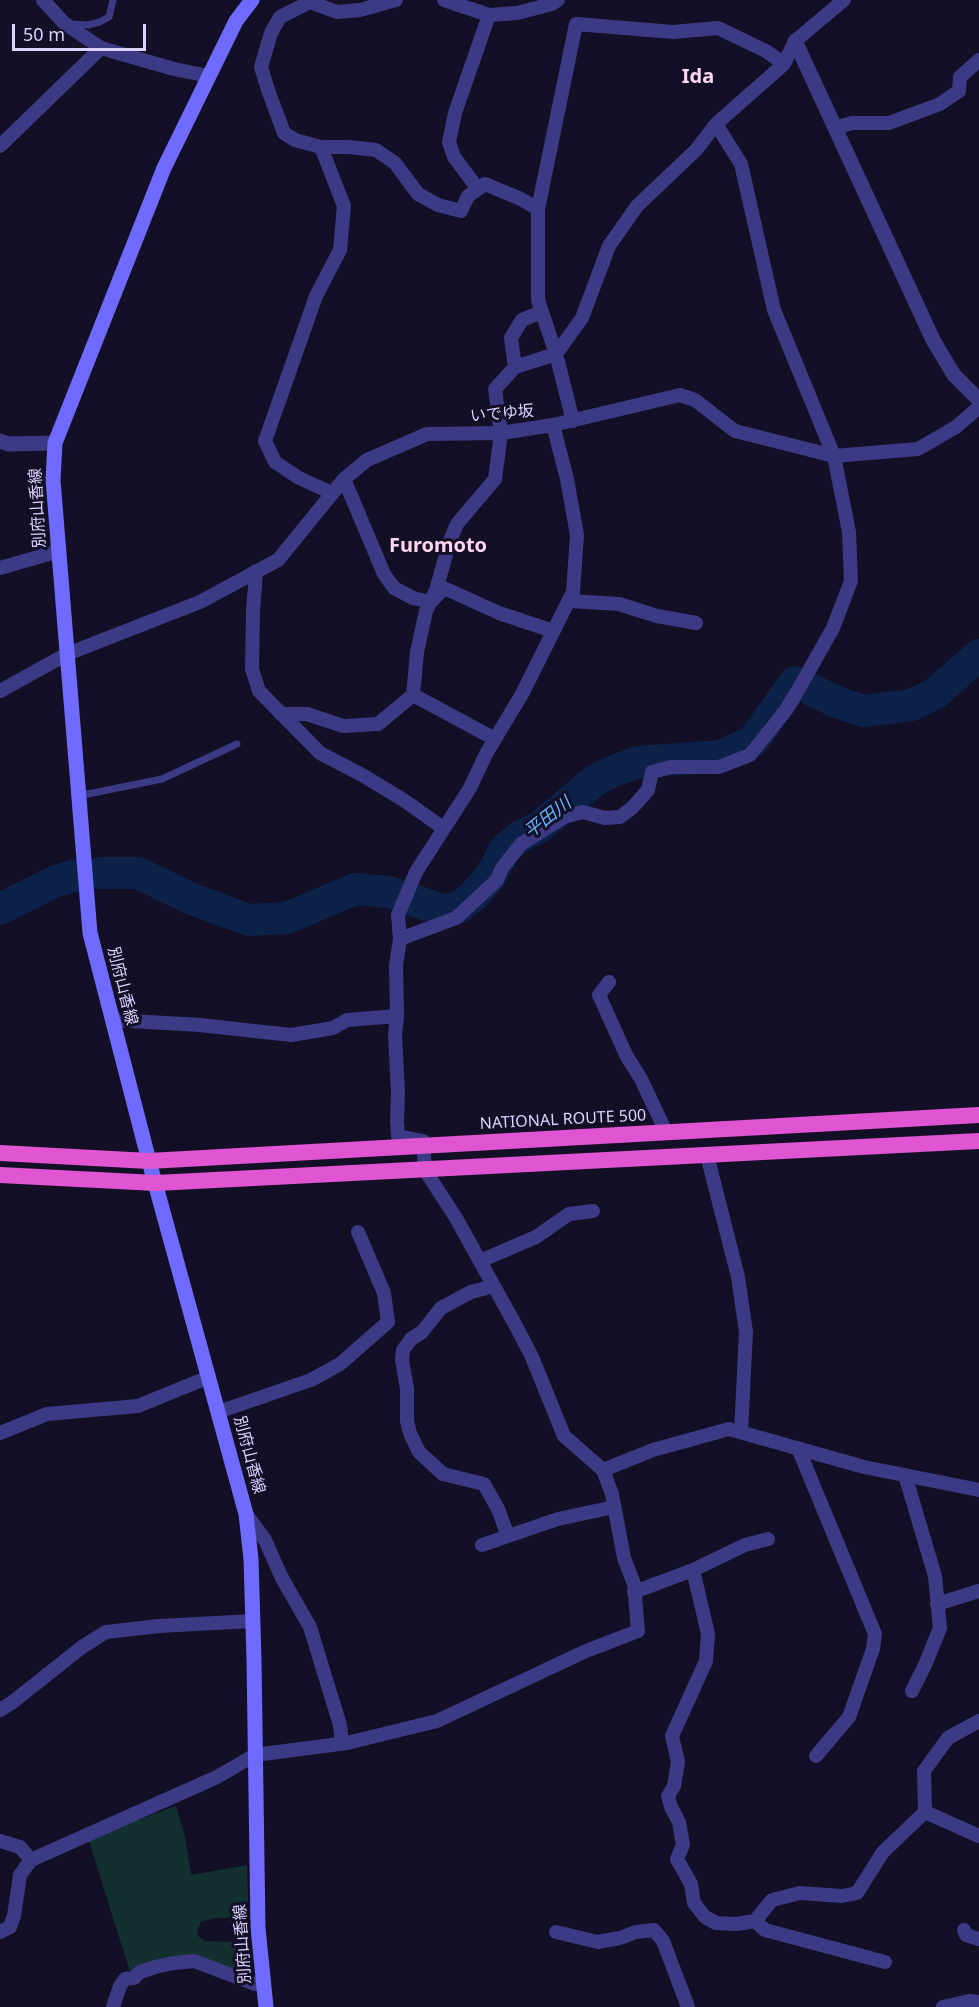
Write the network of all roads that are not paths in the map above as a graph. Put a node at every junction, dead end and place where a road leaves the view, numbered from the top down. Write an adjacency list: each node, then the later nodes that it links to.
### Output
1 (43, 0): 11 (street)
2 (113, 0): 11 (lane)
3 (252, 0): 16 (main road, 別府山香線)
4 (290, 0): 10 (street)
5 (396, 0): 10 (street)
6 (444, 0): 9 (street)
7 (558, 0): 9 (street)
8 (844, 0): 12 (street)
9 (489, 15): 21 (street)
10 (280, 17): 20 (street)
11 (64, 23): 13 (street)
12 (795, 40): 15 (street); 18 (street)
13 (101, 48): 16 (street); 19 (street)
14 (979, 60): 18 (street)
15 (784, 64): 17 (street); 22 (street)
16 (208, 76): 32 (main road, 別府山香線)
17 (716, 124): 24 (street); 33 (street)
18 (836, 128): 26 (street)
19 (0, 146)
20 (321, 147): 21 (street); 35 (street)
21 (478, 189): 22 (street)
22 (538, 209): 23 (street)
23 (541, 312): 24 (street); 25 (street)
24 (556, 354): 25 (street); 28 (street)
25 (515, 367): 30 (street)
26 (979, 400)
27 (979, 407): 33 (street, いでゆ坂)
28 (573, 421): 29 (street, いでゆ坂); 33 (street, いでゆ坂)
29 (553, 425): 30 (street, いでゆ坂); 39 (street)
30 (501, 433): 34 (street, いでゆ坂); 40 (street)
31 (0, 441): 32 (street)
32 (55, 442): 36 (main road, 別府山香線)
33 (834, 456): 51 (street)
34 (344, 479): 35 (street, いでゆ坂); 40 (street)
35 (332, 493): 38 (street, いでゆ坂)
36 (58, 551): 37 (street); 43 (main road, 別府山香線)
37 (0, 568)
38 (256, 572): 43 (street, いでゆ坂); 46 (street)
39 (570, 601): 41 (street); 42 (street)
40 (430, 602): 42 (street); 45 (street)
41 (696, 623)
42 (553, 631): 47 (street)
43 (67, 654): 44 (street, いでゆ坂); 49 (main road, 別府山香線)
44 (0, 691)
45 (413, 695): 46 (street); 47 (street)
46 (281, 714): 50 (street)
47 (495, 739): 50 (street)
48 (237, 744): 49 (lane)
49 (78, 796): 54 (main road, 別府山香線)
50 (443, 828): 51 (street)
51 (400, 939): 53 (street)
52 (609, 982): 56 (street)
53 (397, 1016): 54 (street); 58 (street)
54 (113, 1020): 61 (main road, 別府山香線)
55 (979, 1115): 56 (highway, NATIONAL ROUTE 500)
56 (666, 1132): 58 (highway, NATIONAL ROUTE 500)
57 (979, 1141): 60 (highway)
58 (424, 1146): 61 (highway, NATIONAL ROUTE 500); 62 (street)
59 (0, 1153): 61 (highway, NATIONAL ROUTE 500)
60 (707, 1155): 62 (highway); 71 (street)
61 (150, 1161): 64 (main road, 別府山香線)
62 (425, 1170): 64 (highway); 67 (street)
63 (0, 1175): 64 (highway)
64 (156, 1184): 69 (main road, 別府山香線)
65 (593, 1211): 67 (street)
66 (358, 1232): 70 (street)
67 (480, 1261): 68 (street)
68 (494, 1286): 74 (street); 79 (street)
69 (208, 1377): 70 (main road, 別府山香線); 72 (street)
70 (218, 1413): 78 (main road, 別府山香線)
71 (741, 1432): 73 (street); 74 (street)
72 (0, 1433)
73 (798, 1448): 75 (street); 92 (street)
74 (603, 1470): 77 (street)
75 (905, 1475): 76 (street); 85 (street)
76 (979, 1490)
77 (614, 1507): 79 (street); 84 (street)
78 (246, 1514): 86 (main road, 別府山香線); 90 (street)
79 (508, 1536): 81 (street)
80 (768, 1539): 82 (street)
81 (482, 1545)
82 (693, 1570): 84 (street); 97 (street)
83 (979, 1590): 85 (street)
84 (634, 1592): 90 (street)
85 (938, 1604): 87 (street)
86 (253, 1621): 88 (street); 91 (main road, 別府山香線)
87 (912, 1691)
88 (0, 1710)
89 (979, 1721): 93 (street)
90 (342, 1743): 91 (street)
91 (255, 1755): 96 (street); 103 (main road, 別府山香線)
92 (816, 1756)
93 (925, 1812): 94 (street); 97 (street)
94 (979, 1836)
95 (0, 1841): 96 (street)
96 (31, 1860): 99 (street)
97 (755, 1921): 102 (street)
98 (964, 1930): 101 (street)
99 (0, 1932)
100 (555, 1932): 107 (street)
101 (979, 1939)
102 (885, 1962)
103 (264, 1984): 105 (street); 106 (main road, 別府山香線)
104 (979, 2002): 108 (street)
105 (113, 2007)
106 (266, 2007)
107 (688, 2007)
108 (943, 2007)

